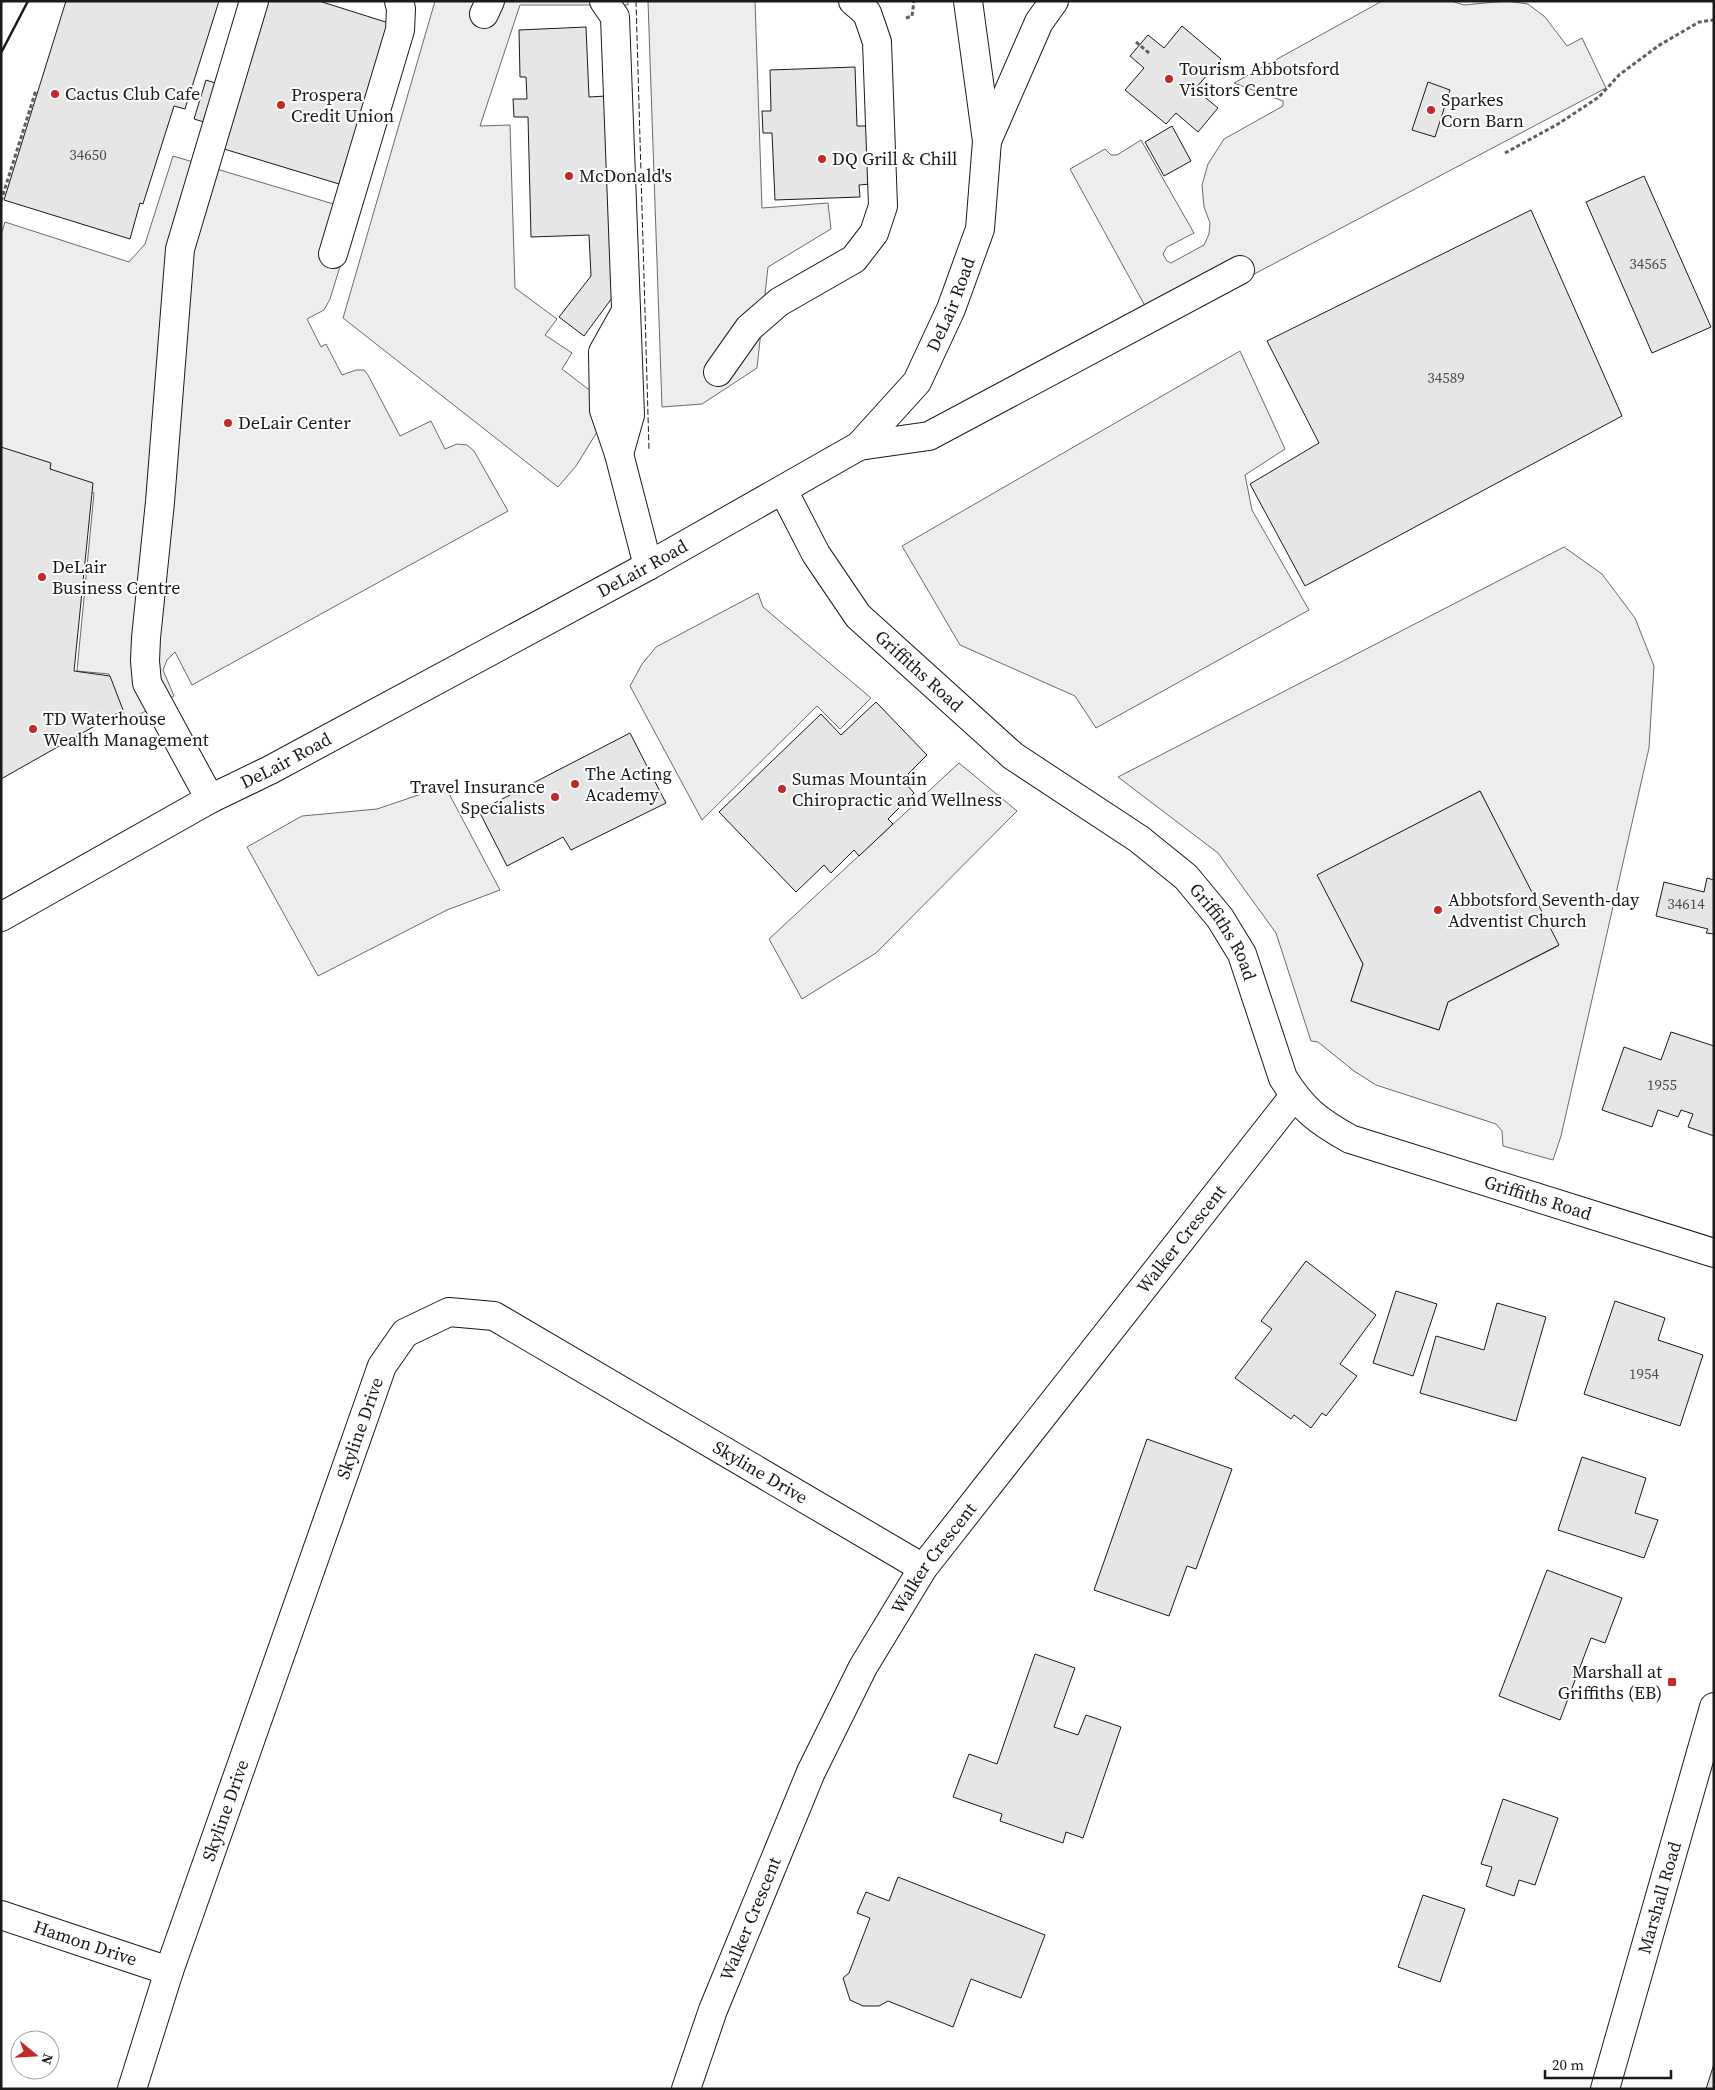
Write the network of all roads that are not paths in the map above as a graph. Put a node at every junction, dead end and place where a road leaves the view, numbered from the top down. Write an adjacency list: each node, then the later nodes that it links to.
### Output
1 (254, 1): 14 (main road)
2 (398, 1): 8 (main road)
3 (604, 1): 13 (main road)
4 (853, 1): 10 (main road)
5 (968, 1): 7 (main road, DeLair Road)
6 (1054, 1): 7 (main road)
7 (987, 141): 11 (main road, DeLair Road)
8 (333, 254)
9 (1240, 270): 11 (main road)
10 (718, 372)
11 (859, 446): 12 (main road, DeLair Road)
12 (783, 490): 13 (main road, DeLair Road); 16 (main road, Griffiths Road)
13 (648, 566): 14 (main road, DeLair Road)
14 (210, 799): 15 (main road, DeLair Road)
15 (1, 917)
16 (1294, 1096): 17 (main road, Griffiths Road); 18 (main road, Walker Crescent)
17 (1714, 1253)
18 (923, 1568): 21 (main road, Skyline Drive); 23 (main road, Walker Crescent)
19 (1714, 1708): 24 (main road, Marshall Road)
20 (1, 1915): 21 (main road, Hamon Drive)
21 (169, 1971): 22 (main road, Skyline Drive)
22 (132, 2089)
23 (686, 2089)
24 (1604, 2089)

